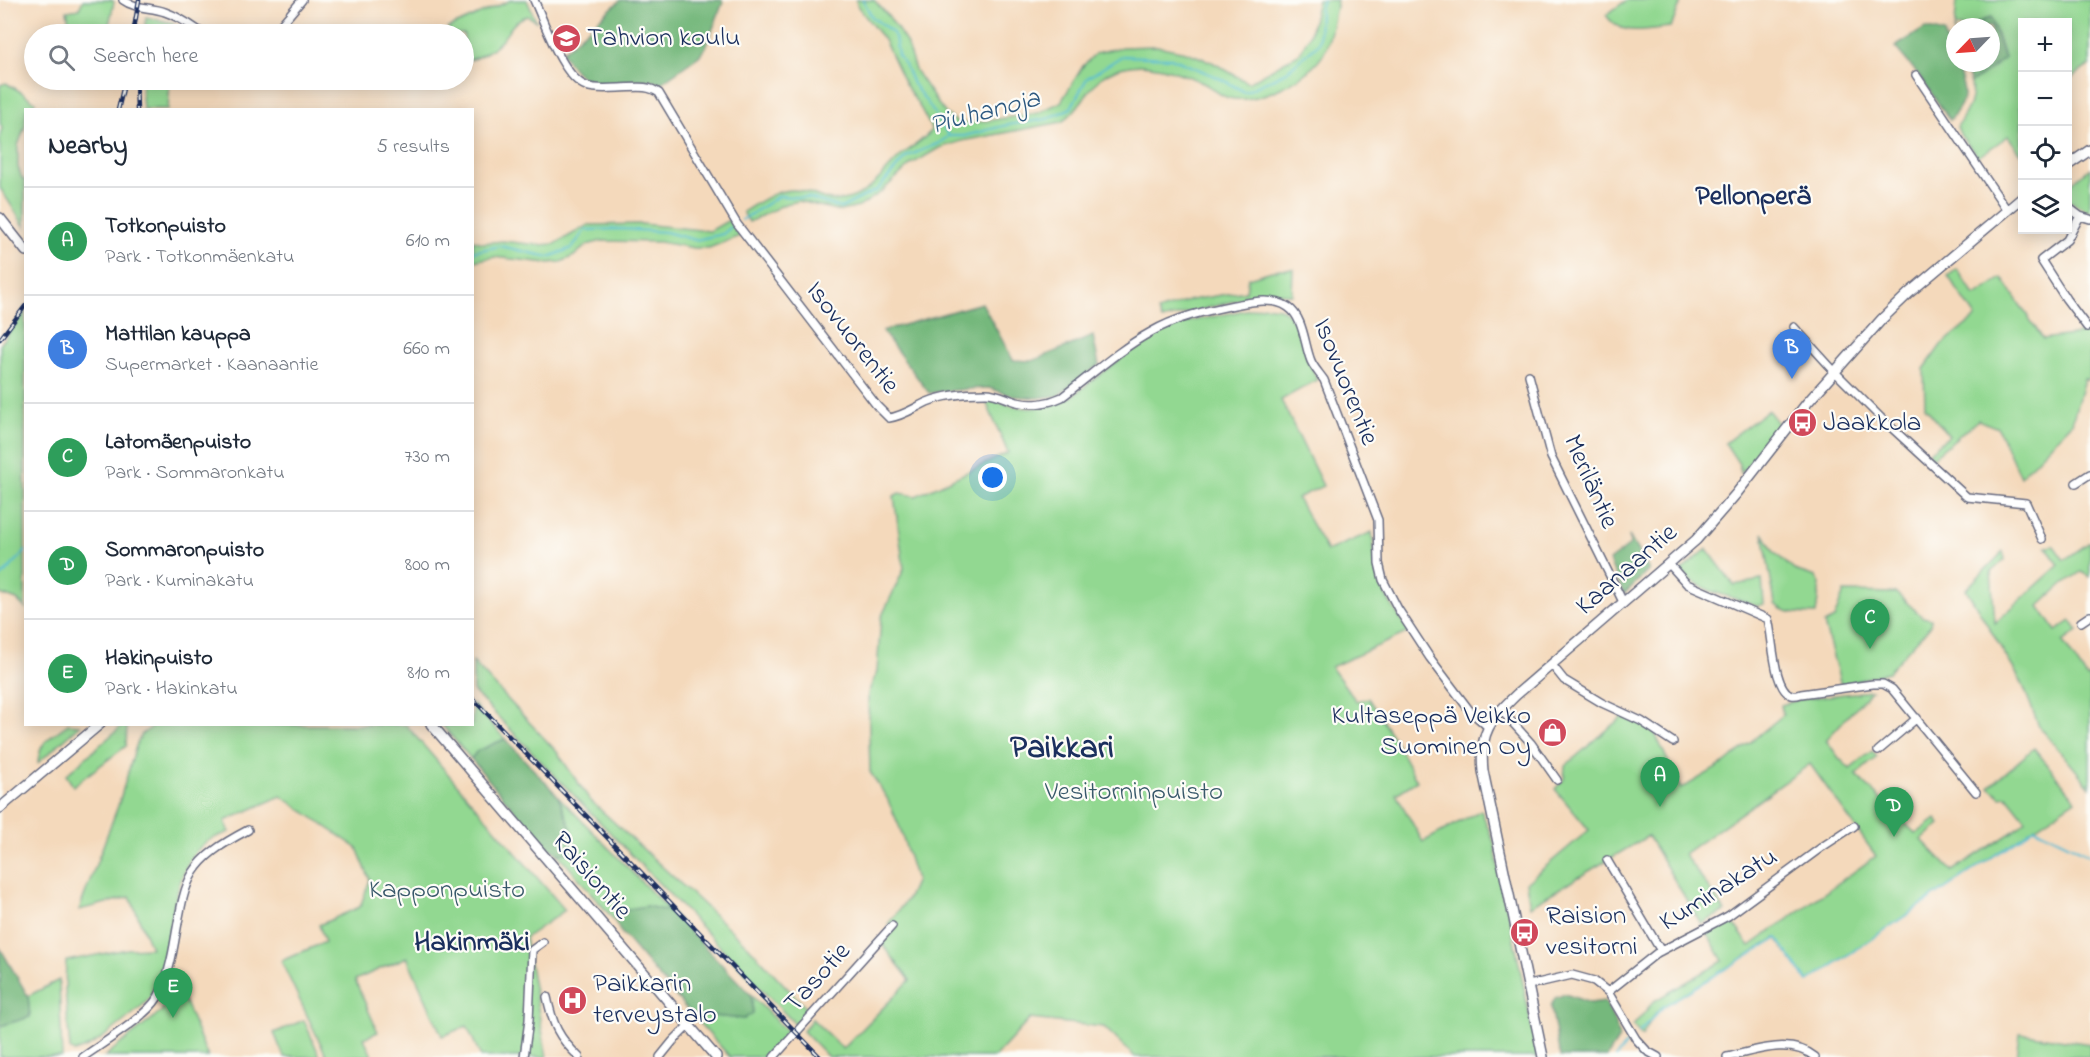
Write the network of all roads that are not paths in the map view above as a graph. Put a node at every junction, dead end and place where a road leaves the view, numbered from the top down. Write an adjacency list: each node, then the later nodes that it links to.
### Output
1 (123, 0): 4 (street)
2 (302, 0): 5 (street)
3 (534, 0): 32 (street, Isovuorentie)
4 (189, 24)
5 (282, 24)
6 (1916, 75): 10 (street)
7 (2090, 150): 8 (street)
8 (2072, 162)
9 (2018, 201): 10 (street, Kaanaantie)
10 (2007, 210): 18 (street, Kaanaantie)
11 (2072, 210): 12 (street)
12 (2080, 216): 14 (street); 17 (street)
13 (0, 218): 15 (street)
14 (2090, 219)
15 (24, 248)
16 (1794, 327): 18 (street)
17 (2087, 327)
18 (1835, 372): 22 (street); 23 (street, Kaanaantie)
19 (1529, 375): 24 (street, Meriläntie)
20 (2090, 474): 21 (street)
21 (2076, 483)
22 (2042, 539)
23 (1669, 564): 24 (street, Kaanaantie); 29 (street)
24 (1623, 602): 27 (street, Kaanaantie)
25 (2090, 616): 26 (street)
26 (2080, 622)
27 (1552, 664): 28 (street, Kaanaantie); 33 (street)
28 (1501, 710): 32 (street, Kaanaantie); 35 (street)
29 (1917, 718): 34 (street); 36 (street)
30 (98, 726): 37 (street)
31 (433, 726): 47 (street, Raisiontie)
32 (1488, 727): 44 (street, Kaanaantie)
33 (1672, 742)
34 (1878, 751)
35 (1557, 780)
36 (1976, 792)
37 (0, 808)
38 (1854, 826): 43 (street, Kuminakatu)
39 (248, 830): 48 (street)
40 (1607, 860): 43 (street)
41 (892, 926): 53 (street, Tasotie)
42 (543, 942): 49 (street)
43 (1661, 951): 45 (street, Kuminakatu)
44 (1529, 985): 45 (street); 54 (street, Kaanaantie)
45 (1608, 992): 55 (street)
46 (548, 997): 50 (street)
47 (689, 1025): 51 (street); 52 (street, Raisiontie)
48 (83, 1057)
49 (524, 1057)
50 (579, 1057)
51 (660, 1057)
52 (716, 1057)
53 (774, 1057)
54 (1543, 1057)
55 (1658, 1057)
56 (1727, 1057): 57 (street)
57 (1815, 1057)

